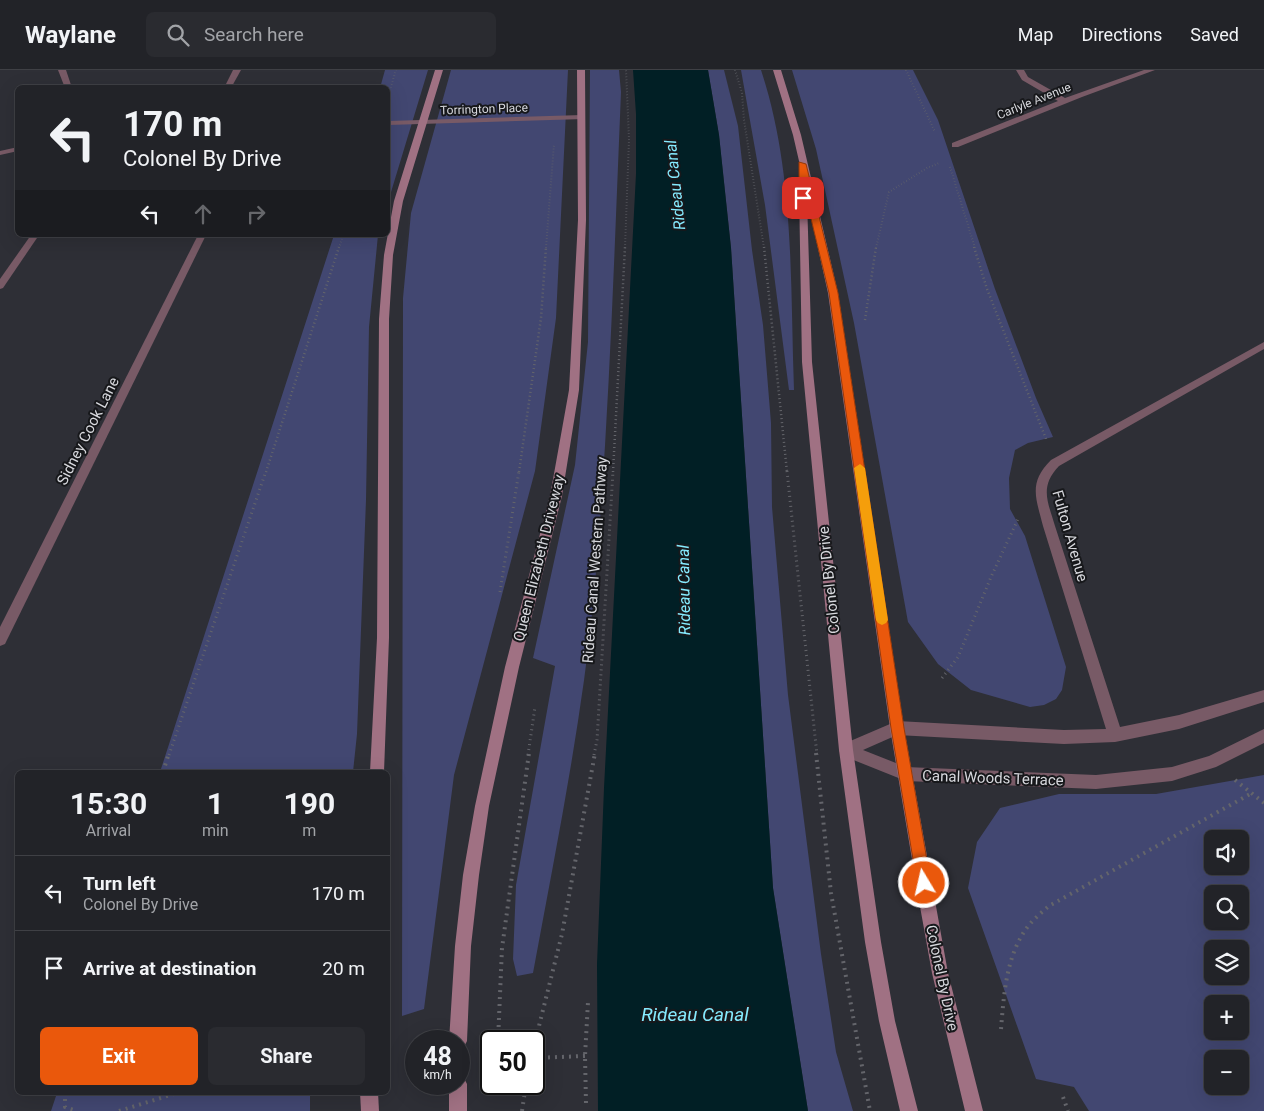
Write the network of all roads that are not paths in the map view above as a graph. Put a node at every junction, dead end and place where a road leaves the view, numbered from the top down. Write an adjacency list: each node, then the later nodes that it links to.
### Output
1 (62, 70): 8 (street)
2 (237, 70): 9 (street)
3 (440, 70): 12 (main road)
4 (581, 70): 11 (main road, Queen Elizabeth Driveway)
5 (777, 70): 17 (main road, Colonel By Drive)
6 (1020, 70): 10 (street)
7 (1151, 70): 10 (street, Carlyle Avenue)
8 (68, 85)
9 (229, 85)
10 (1064, 101): 14 (street, Carlyle Avenue)
11 (582, 117): 12 (street, Torrington Place); 30 (main road, Queen Elizabeth Driveway)
12 (422, 122): 13 (street, Torrington Place); 28 (main road)
13 (390, 123)
14 (955, 145)
15 (15, 150): 16 (street)
16 (0, 153)
17 (802, 164): 24 (main road, Colonel By Drive); 27 (main road, Colonel By Drive)
18 (34, 237): 20 (street)
19 (201, 237): 22 (street, Sidney Cook Lane)
20 (0, 286)
21 (1264, 345): 25 (street, Fulton Avenue)
22 (0, 640)
23 (1264, 696): 25 (street)
24 (898, 728): 25 (street); 27 (street); 29 (main road, Colonel By Drive)
25 (1116, 735)
26 (1264, 736): 29 (street, Canal Woods Terrace)
27 (846, 750): 29 (street, Canal Woods Terrace); 35 (main road, Colonel By Drive)
28 (377, 770)
29 (906, 774): 36 (main road, Colonel By Drive)
30 (459, 1030)
31 (368, 1095): 33 (main road)
32 (458, 1095): 34 (main road)
33 (370, 1111)
34 (458, 1111)
35 (909, 1111)
36 (974, 1111)

